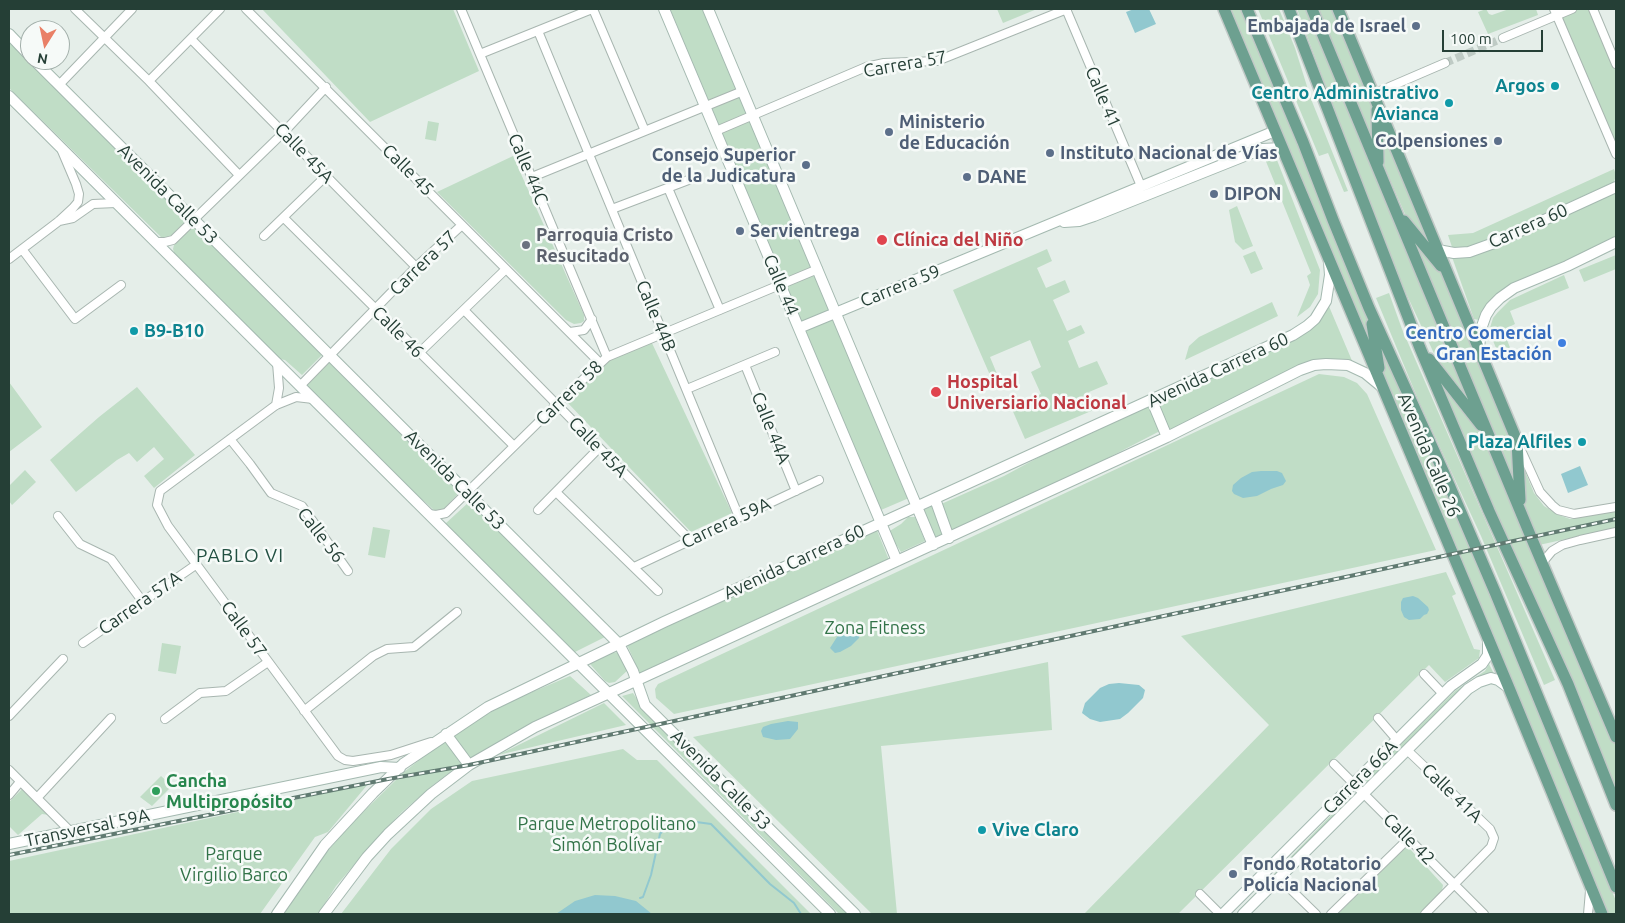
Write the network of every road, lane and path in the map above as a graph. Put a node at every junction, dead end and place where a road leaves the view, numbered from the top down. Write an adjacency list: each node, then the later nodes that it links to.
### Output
1 (75, 9): 20 (street)
2 (132, 9): 20 (street)
3 (220, 9): 22 (street)
4 (246, 9): 30 (street, Calle 45)
5 (461, 9): 24 (street, Calle 44C)
6 (592, 9): 18 (street); 36 (street)
7 (664, 9): 34 (main road, Calle 44)
8 (708, 9): 31 (main road)
9 (1066, 9): 35 (street, Carrera 57); 50 (street, Calle 41)
10 (1224, 9): 38 (main road, Avenida Calle 26)
11 (1248, 9): 74 (main road, Avenida Calle 26)
12 (1290, 9): 83 (main road, Avenida Calle 26)
13 (1312, 9): 45 (main road)
14 (1338, 9): 33 (main road)
15 (1572, 9): 17 (street)
16 (1594, 9): 26 (street)
17 (1555, 12): 21 (street); 40 (street)
18 (538, 31): 24 (street); 43 (street, Calle 44B)
19 (9, 34): 23 (main road)
20 (104, 38): 28 (street); 29 (street)
21 (1503, 38)
22 (191, 39): 28 (street); 39 (street, Calle 45A)
23 (20, 46)
24 (480, 54): 48 (street, Calle 44C)
25 (1445, 63): 33 (street)
26 (1616, 64)
27 (44, 70): 29 (main road, Avenida Calle 53)
28 (149, 81): 46 (street)
29 (59, 85): 57 (main road, Avenida Calle 53)
30 (326, 87): 39 (street); 60 (street, Calle 45)
31 (743, 91): 34 (street); 35 (main road)
32 (9, 96): 41 (main road, Avenida Calle 53)
33 (1375, 99): 45 (main road); 65 (main road)
34 (706, 107): 36 (street); 37 (main road, Calle 44)
35 (753, 115): 37 (street, Carrera 57); 70 (main road)
36 (645, 131): 43 (street)
37 (716, 131): 72 (main road, Calle 44)
38 (1275, 131): 42 (main road, Avenida Calle 26); 50 (main road, Carrera 59)
39 (284, 132): 46 (street); 47 (street, Calle 45A)
40 (1612, 137): 44 (street)
41 (61, 147): 53 (main road, Avenida Calle 53); 58 (street)
42 (1282, 148): 59 (main road, Carrera 59); 67 (main road, Avenida Calle 26)
43 (589, 154): 48 (street); 54 (street, Calle 44B)
44 (1616, 154)
45 (1378, 168): 55 (main road)
46 (240, 176): 57 (street)
47 (326, 176): 56 (street); 68 (street, Calle 45A)
48 (532, 177): 79 (street, Calle 44C)
49 (691, 179): 52 (street)
50 (1140, 186): 59 (main road, Carrera 59)
51 (1616, 187): 65 (main road, Carrera 60)
52 (668, 188): 54 (street); 77 (street)
53 (117, 203): 58 (street); 62 (main road, Avenida Calle 53)
54 (612, 209): 82 (street, Calle 44B)
55 (1395, 210): 71 (main road); 100 (main road)
56 (284, 218): 61 (street); 75 (street, Calle 46)
57 (194, 220): 62 (street); 87 (main road, Avenida Calle 53)
58 (59, 221): 64 (street)
59 (1058, 222): 78 (main road, Carrera 59)
60 (462, 225): 68 (street, Carrera 57); 69 (street, Calle 45)
61 (264, 236)
62 (156, 242): 89 (main road, Avenida Calle 53)
63 (1616, 242): 84 (main road)
64 (22, 249): 66 (street); 73 (street)
65 (1438, 250): 71 (main road)
66 (9, 259)
67 (1329, 260): 93 (main road, Avenida Calle 26); 96 (main road, Avenida Carrera 60)
68 (416, 267): 75 (street, Carrera 57)
69 (506, 269): 76 (street); 81 (street, Calle 45)
70 (818, 269): 72 (street, Carrera 58); 78 (main road)
71 (1449, 276): 84 (main road)
72 (780, 284): 77 (street, Carrera 58); 80 (main road, Calle 44)
73 (121, 285)
74 (1369, 308): 93 (main road); 170 (main road, Avenida Calle 26)
75 (376, 310): 86 (street, Calle 46); 87 (street, Carrera 57)
76 (464, 310): 86 (street); 97 (street, Calle 45A)
77 (720, 310): 82 (street, Carrera 58)
78 (836, 313): 80 (main road, Carrera 59); 110 (main road)
79 (592, 319): 81 (street); 88 (street, Calle 44C)
80 (799, 328): 117 (main road, Calle 44)
81 (570, 332): 90 (street, Calle 45)
82 (662, 333): 88 (street, Carrera 58); 94 (street, Calle 44B)
83 (1420, 348): 100 (main road); 163 (main road, Avenida Calle 26)
84 (1479, 350): 102 (main road)
85 (775, 352): 91 (street)
86 (419, 353): 103 (street, Calle 46)
87 (330, 356): 92 (street, Carrera 57); 108 (main road, Avenida Calle 53)
88 (607, 357): 90 (street, Carrera 58)
89 (277, 363): 92 (main road, Avenida Calle 53); 98 (street)
90 (600, 363): 97 (street, Carrera 58)
91 (746, 365): 94 (street); 106 (street, Calle 44A)
92 (300, 386): 95 (main road, Avenida Calle 53)
93 (1382, 388): 99 (main road, Avenida Carrera 60); 130 (main road, Avenida Calle 26)
94 (687, 389): 116 (street, Calle 44B)
95 (312, 399): 98 (street); 113 (main road, Avenida Calle 53)
96 (1152, 400): 99 (main road); 109 (main road, Avenida Carrera 60)
97 (556, 404): 103 (street, Carrera 58); 104 (street, Calle 45A)
98 (276, 405): 101 (street)
99 (1167, 437): 119 (main road, Avenida Carrera 60)
100 (1490, 437): 115 (main road)
101 (230, 439): 124 (street, Calle 57); 126 (street, Calle 56)
102 (1517, 441): 111 (street); 115 (main road)
103 (514, 446): 108 (street, Carrera 58)
104 (599, 448): 107 (street); 120 (street, Calle 45A)
105 (819, 480): 106 (street, Carrera 59A)
106 (796, 491): 116 (street, Carrera 59A)
107 (556, 492): 112 (street); 125 (street)
108 (467, 493): 113 (street, Carrera 58); 132 (main road, Avenida Calle 53)
109 (935, 499): 110 (main road, Avenida Carrera 60); 119 (main road)
110 (917, 507): 117 (main road, Avenida Carrera 60); 121 (main road)
111 (1616, 507)
112 (538, 510)
113 (428, 514): 133 (main road, Avenida Calle 53)
114 (58, 516): 128 (street)
115 (1523, 516): 123 (main road)
116 (739, 517): 120 (street, Carrera 59A)
117 (881, 522): 122 (main road, Calle 44); 132 (main road, Avenida Carrera 60)
118 (1616, 532): 123 (street)
119 (949, 538): 121 (main road, Avenida Carrera 60)
120 (690, 540): 125 (street, Carrera 59A)
121 (933, 545): 122 (main road, Avenida Carrera 60)
122 (898, 561): 139 (main road, Avenida Carrera 60)
123 (1542, 563): 149 (main road)
124 (197, 564): 128 (street, Carrera 57A); 135 (street, Calle 57)
125 (634, 567): 127 (street)
126 (348, 571)
127 (658, 591)
128 (143, 602): 131 (street, Carrera 57A)
129 (457, 612): 143 (street)
130 (1488, 638): 140 (main road, Avenida Calle 26); 142 (main road, Carrera 66A)
131 (83, 643)
132 (618, 644): 136 (main road, Avenida Carrera 60); 139 (main road, Avenida Calle 53)
133 (561, 648): 136 (main road, Avenida Calle 53); 138 (main road)
134 (62, 659): 144 (street)
135 (268, 662): 143 (street, Calle 57); 147 (street)
136 (578, 664): 138 (main road, Avenida Carrera 60); 141 (main road, Avenida Calle 53)
137 (1424, 674): 142 (street)
138 (555, 675): 148 (main road, Avenida Carrera 60)
139 (636, 681): 141 (main road, Avenida Carrera 60); 175 (main road, Avenida Calle 53)
140 (1509, 688): 152 (main road, Carrera 66A); 169 (main road, Avenida Calle 26)
141 (608, 694): 156 (main road, Avenida Carrera 60); 174 (main road, Avenida Calle 53)
142 (1443, 694): 151 (main road, Carrera 66A)
143 (304, 711): 153 (street, Calle 57)
144 (9, 716)
145 (111, 718): 162 (street)
146 (1378, 718): 151 (street)
147 (165, 719)
148 (446, 734): 150 (main road, Avenida Carrera 60); 156 (main road)
149 (1616, 737)
150 (438, 740): 153 (street); 155 (main road, Avenida Carrera 60)
151 (1398, 740): 159 (main road, Carrera 66A)
152 (1407, 750): 161 (main road, Carrera 66A); 168 (street, Calle 41A)
153 (392, 754): 155 (street)
154 (1334, 764): 159 (street, Calle 42)
155 (402, 766): 164 (main road, Transversal 59A); 172 (main road, Avenida Carrera 60)
156 (469, 766): 173 (main road, Avenida Carrera 60)
157 (9, 770): 158 (street)
158 (20, 782): 160 (street); 162 (street)
159 (1353, 784): 161 (street, Calle 42); 176 (main road, Carrera 66A)
160 (9, 794)
161 (1363, 794): 165 (street, Calle 42); 167 (main road, Carrera 66A)
162 (37, 798): 164 (street)
163 (1616, 805)
164 (71, 832): 166 (main road, Transversal 59A)
165 (1408, 839): 168 (street, Calle 42); 179 (street)
166 (9, 844)
167 (1280, 878): 177 (main road, Carrera 66A); 178 (street)
168 (1454, 885): 180 (street); 181 (street, Calle 42)
169 (1590, 887): 182 (street); 183 (main road, Avenida Calle 26)
170 (1616, 887)
171 (1200, 894): 176 (street)
172 (277, 914)
173 (324, 914)
174 (830, 914)
175 (855, 914)
176 (1222, 914)
177 (1243, 914)
178 (1316, 914)
179 (1331, 914)
180 (1426, 914)
181 (1484, 914)
182 (1588, 914)
183 (1602, 914)

